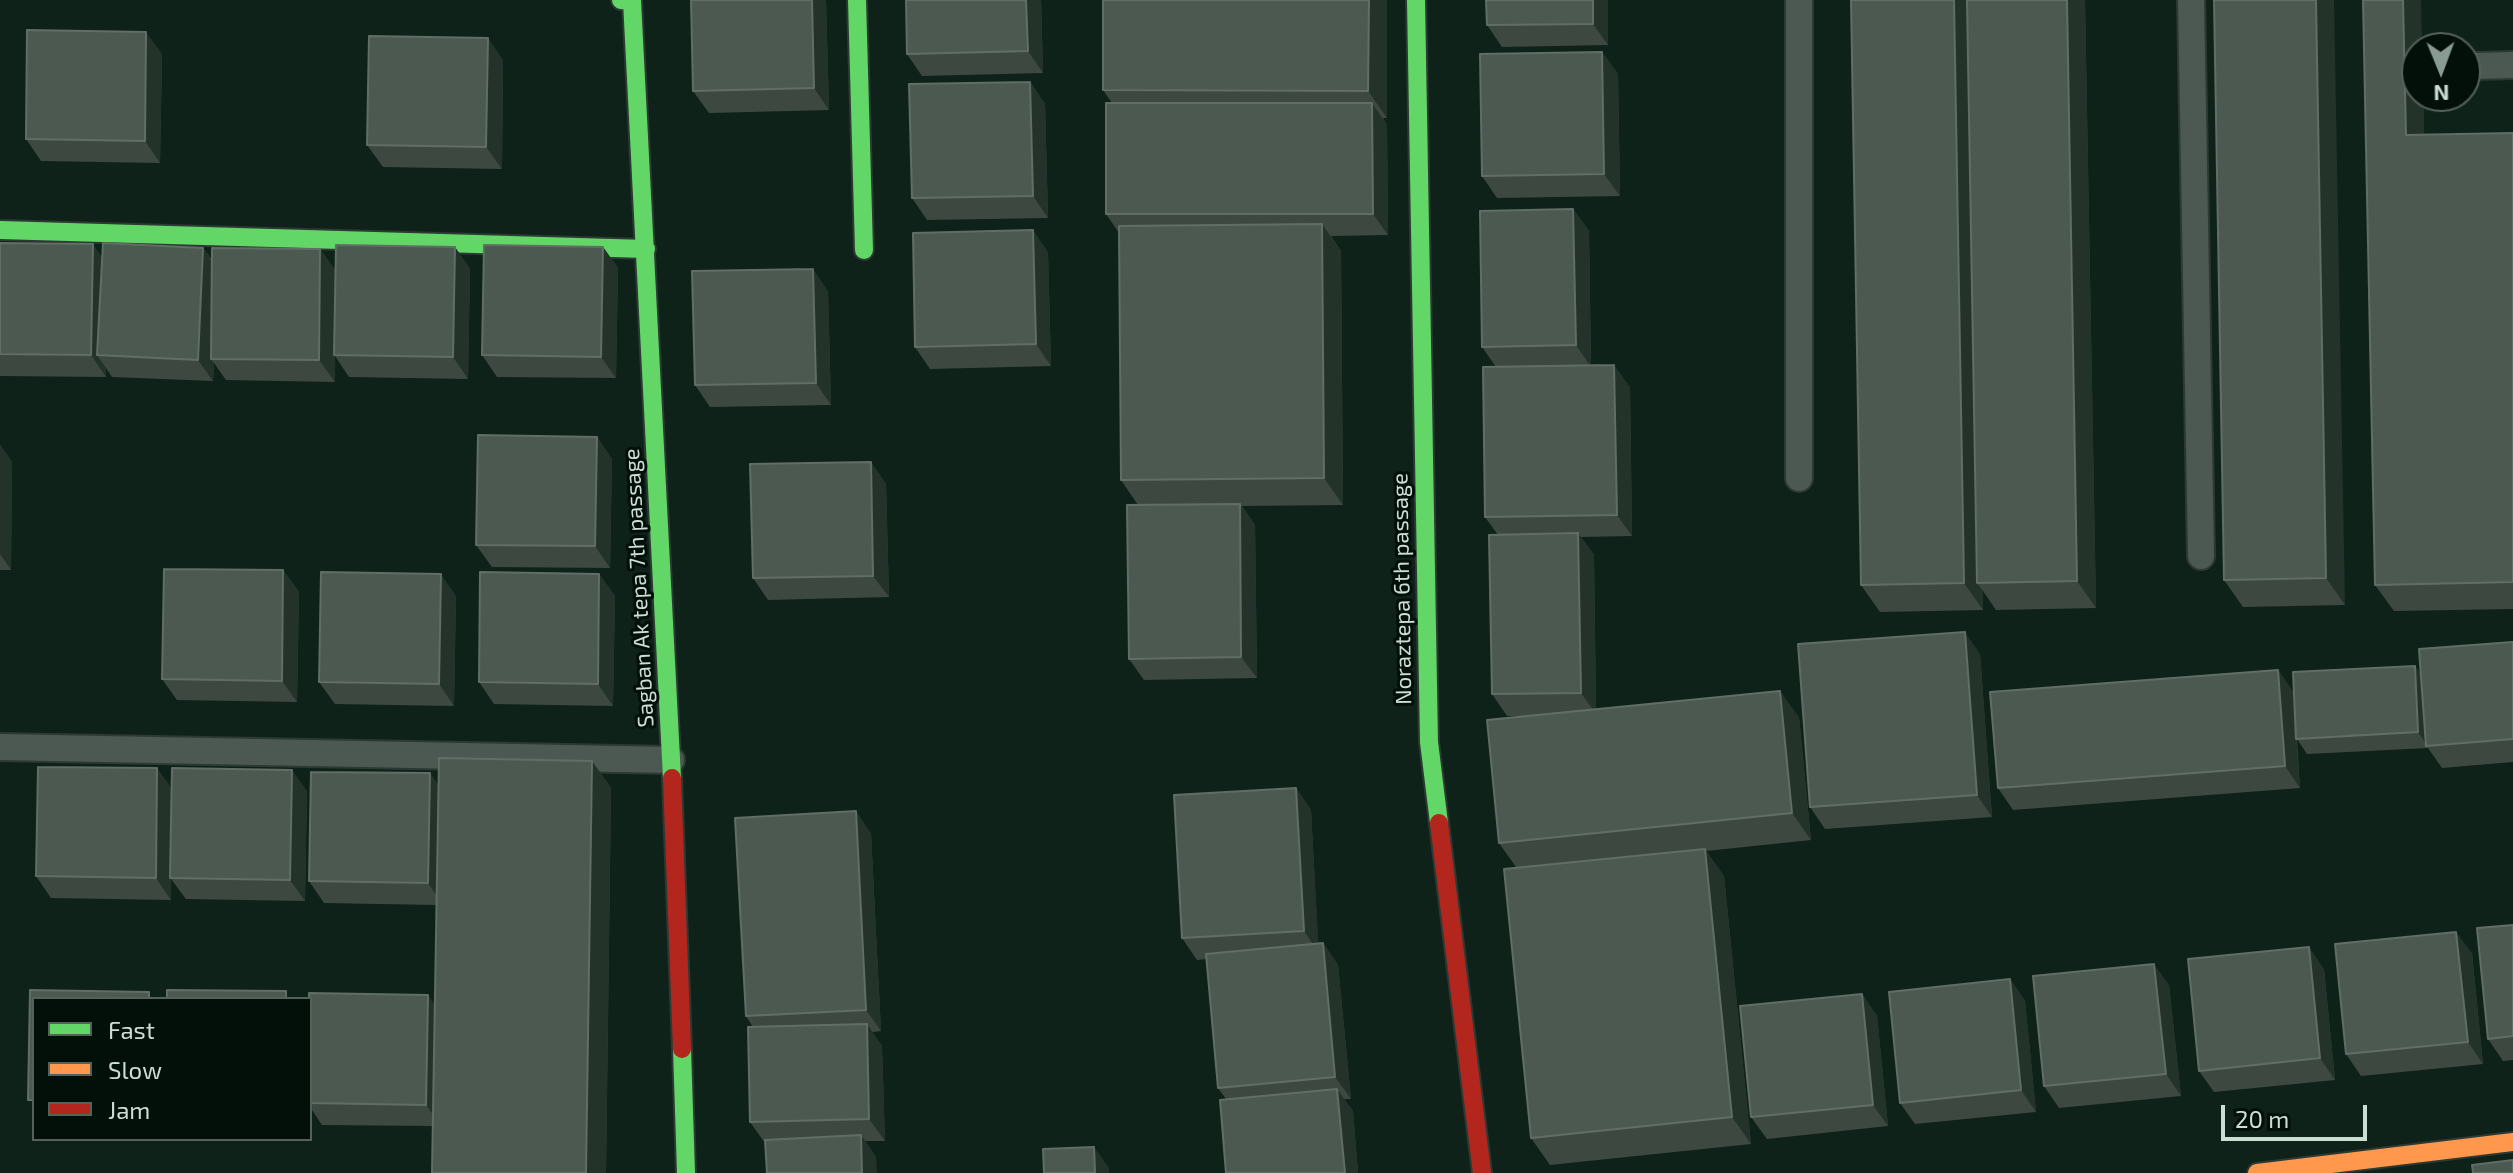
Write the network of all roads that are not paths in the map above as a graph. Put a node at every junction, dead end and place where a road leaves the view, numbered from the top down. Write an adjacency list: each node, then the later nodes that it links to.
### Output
1 (621, 0): 6 (street)
2 (857, 0): 11 (street)
3 (1416, 0): 18 (street, Noraztepa 6th passage)
4 (1799, 0): 12 (lane)
5 (2191, 0): 13 (lane)
6 (632, 1): 10 (street, Sagban Ak tepa 7th passage)
7 (2513, 65): 8 (lane)
8 (2481, 66)
9 (0, 230): 10 (street)
10 (646, 249): 15 (street, Sagban Ak tepa 7th passage)
11 (864, 250)
12 (1799, 478)
13 (2201, 556)
14 (0, 747): 15 (lane)
15 (671, 760): 17 (street, Sagban Ak tepa 7th passage)
16 (2513, 1142): 19 (street)
17 (686, 1173)
18 (1482, 1173)
19 (2257, 1173)

